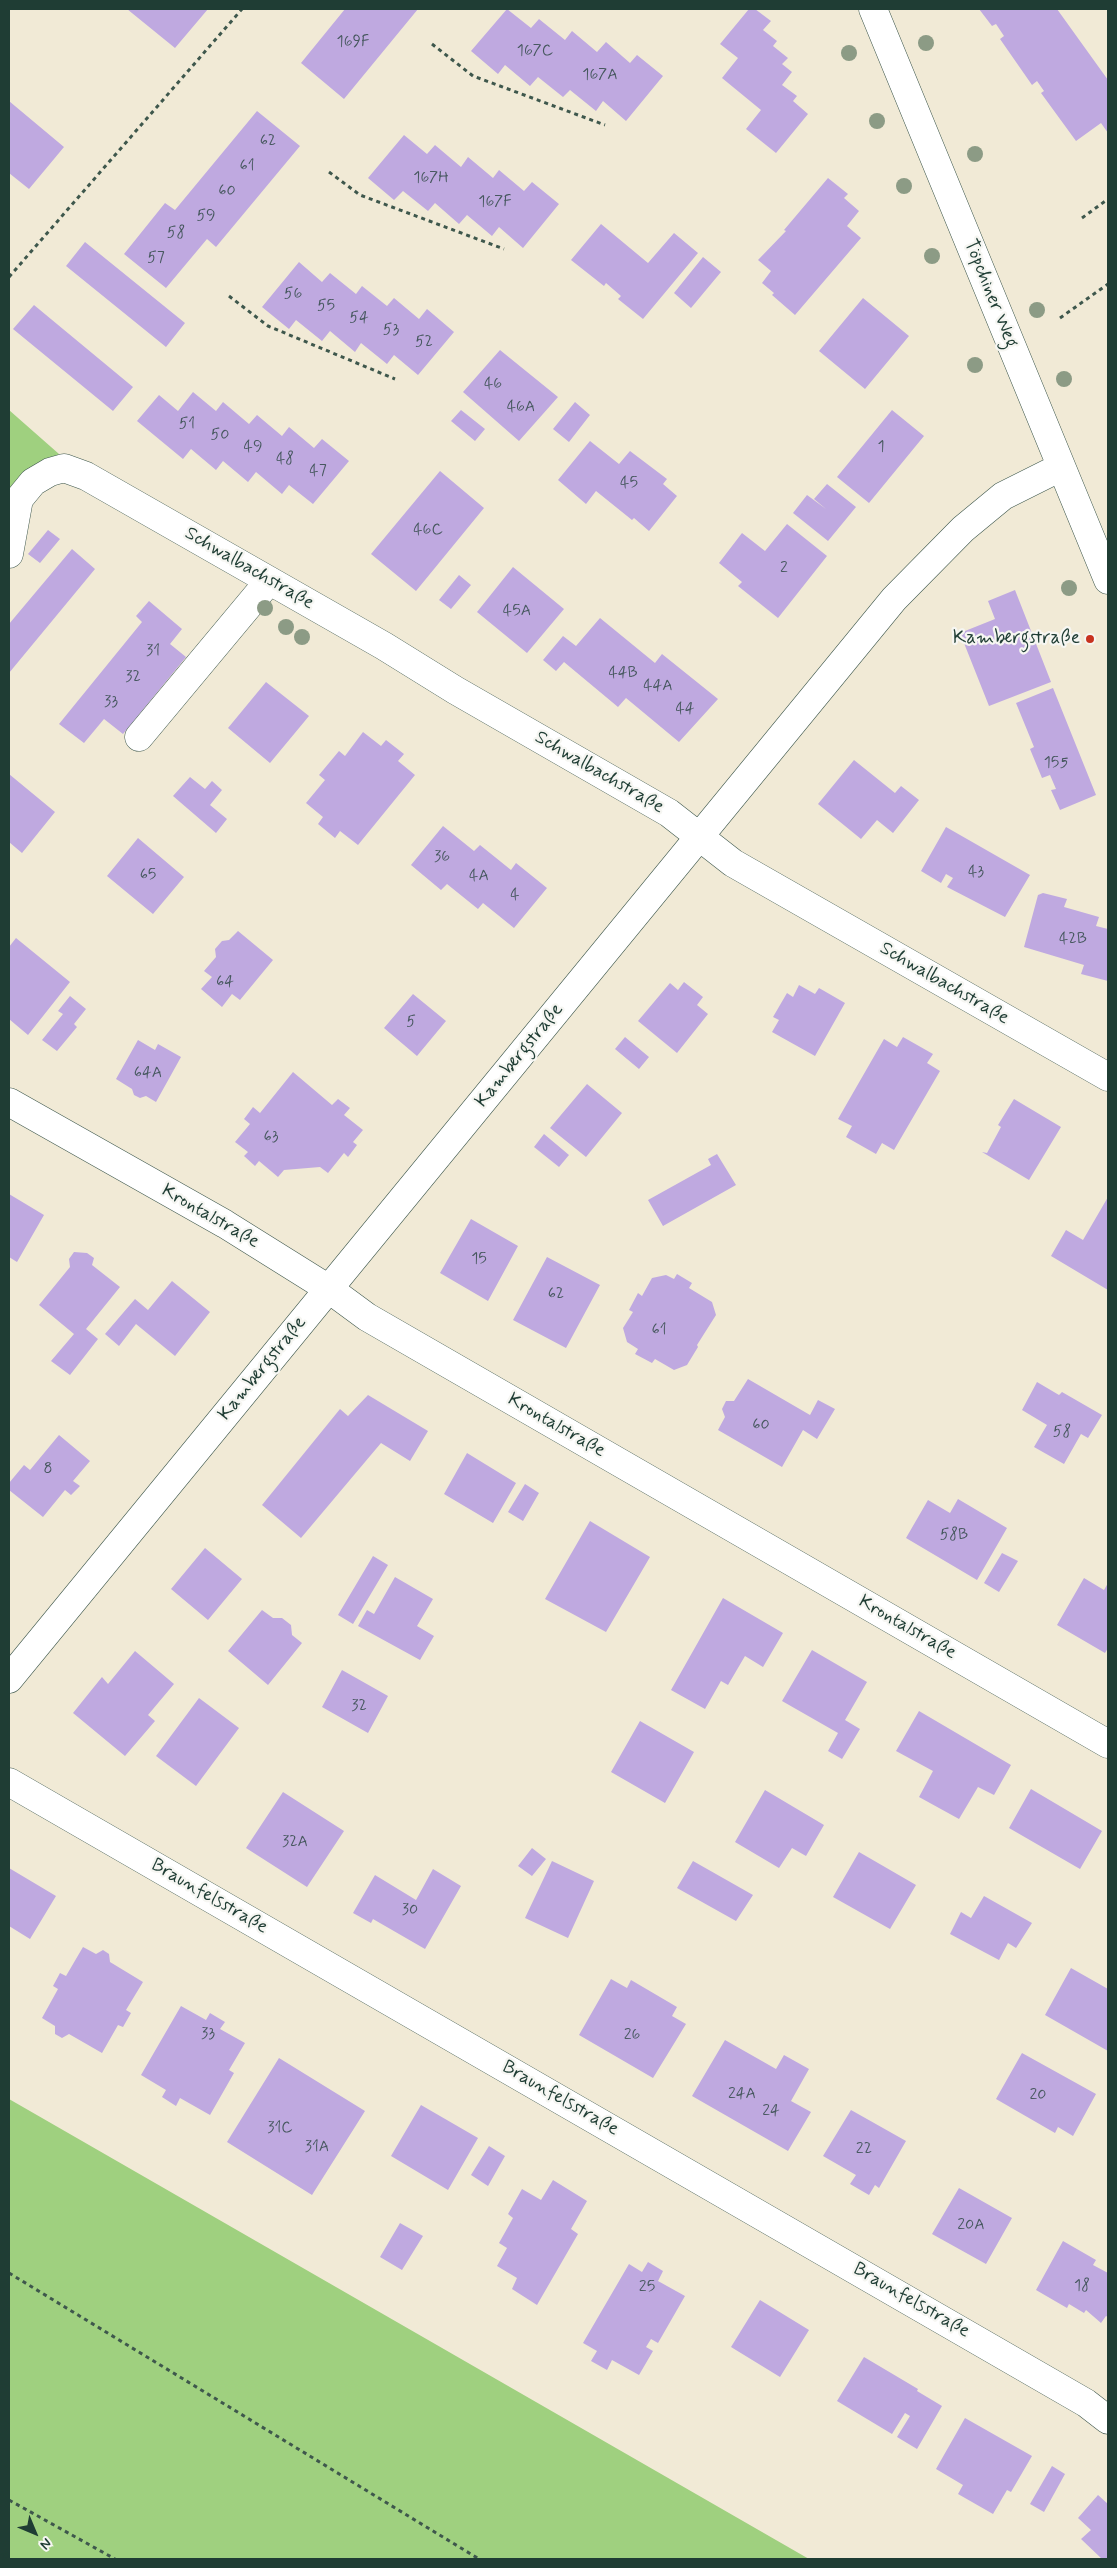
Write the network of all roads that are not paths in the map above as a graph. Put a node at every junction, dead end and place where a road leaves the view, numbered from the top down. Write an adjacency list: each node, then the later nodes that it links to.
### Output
1 (873, 9): 2 (street, Töpchiner Weg)
2 (1061, 467): 4 (street, Töpchiner Weg); 7 (street, Kambergstraße)
3 (9, 554): 5 (street, Schwalbachstraße)
4 (1108, 580)
5 (269, 581): 6 (street); 7 (street, Schwalbachstraße)
6 (139, 737)
7 (700, 837): 8 (street, Schwalbachstraße); 10 (street, Kambergstraße)
8 (1108, 1077)
9 (9, 1102): 10 (street, Krontalstraße)
10 (329, 1289): 11 (street, Kambergstraße); 12 (street, Krontalstraße)
11 (9, 1679)
12 (1108, 1744)
13 (9, 1782): 14 (street, Braunfelsstraße)
14 (1108, 2420)

